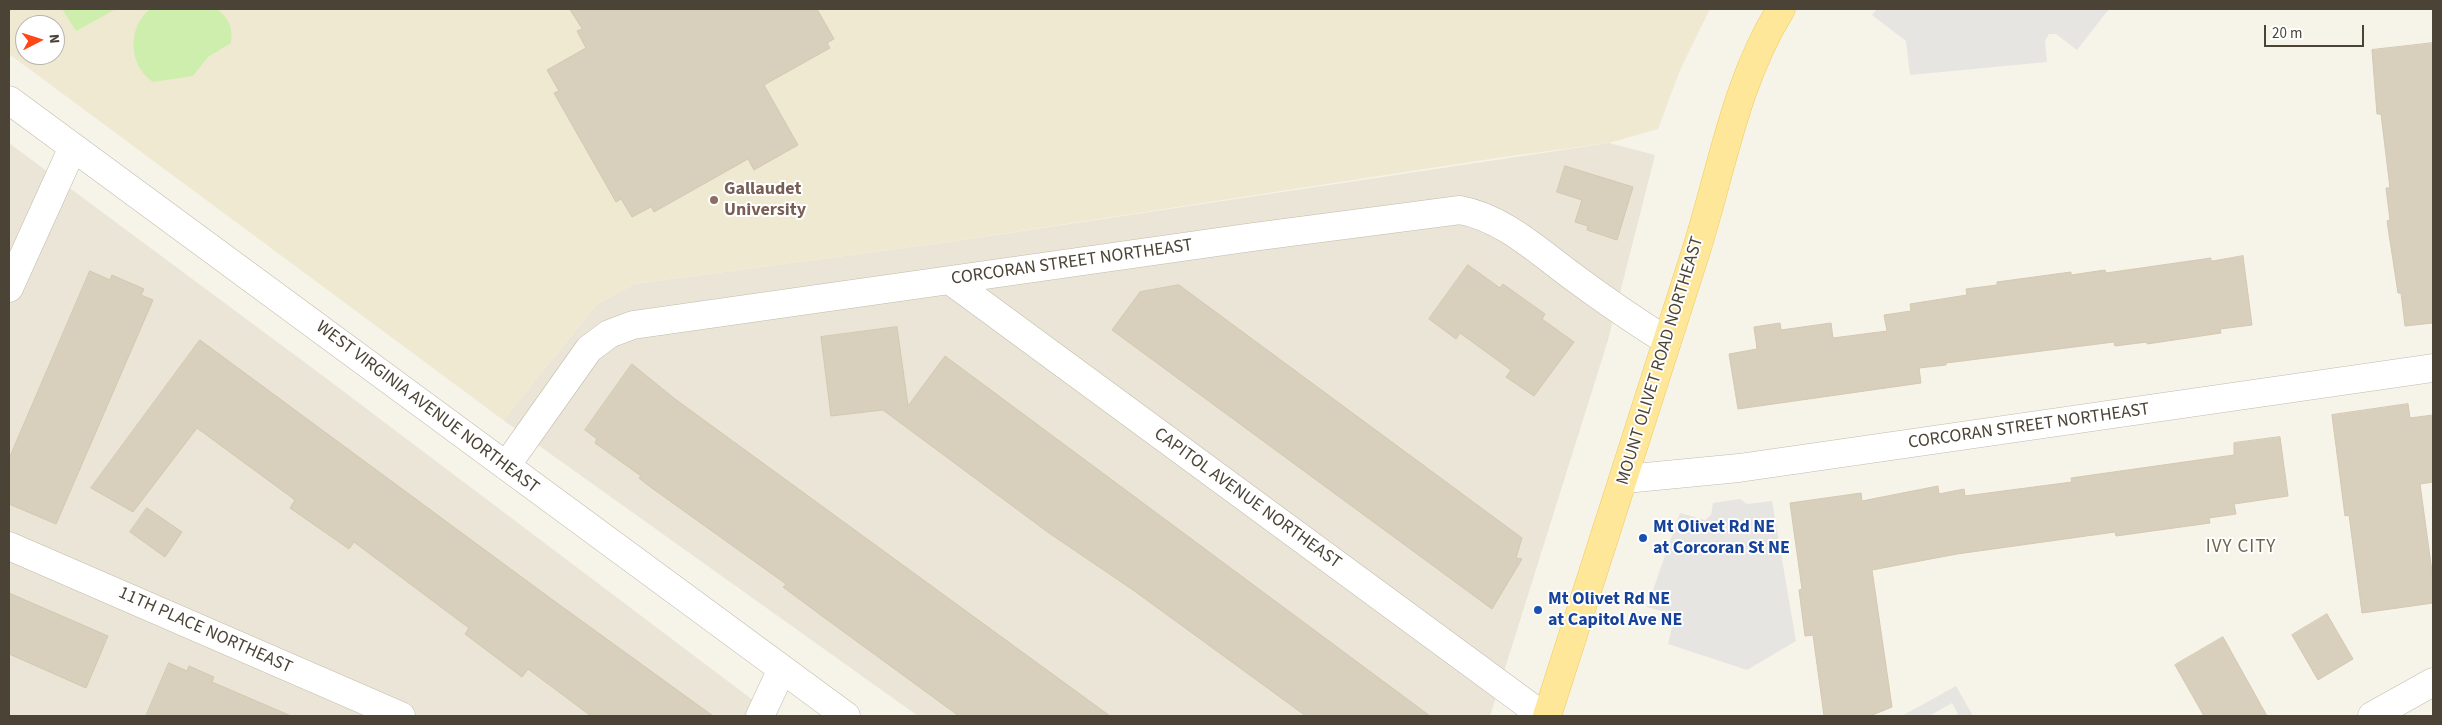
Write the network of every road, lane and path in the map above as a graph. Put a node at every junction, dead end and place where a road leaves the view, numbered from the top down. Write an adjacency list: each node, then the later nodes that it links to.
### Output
1 (1781, 9): 6 (main road, MOUNT OLIVET ROAD NORTHEAST)
2 (9, 100): 3 (street, WEST VIRGINIA AVENUE NORTHEAST)
3 (73, 147): 5 (street); 8 (street, WEST VIRGINIA AVENUE NORTHEAST)
4 (951, 281): 6 (street, CORCORAN STREET NORTHEAST); 8 (street, CORCORAN STREET NORTHEAST); 16 (street, CAPITOL AVENUE NORTHEAST)
5 (9, 288)
6 (1668, 341): 9 (main road, MOUNT OLIVET ROAD NORTHEAST)
7 (2433, 368): 9 (street, CORCORAN STREET NORTHEAST)
8 (506, 466): 11 (street, WEST VIRGINIA AVENUE NORTHEAST)
9 (1625, 479): 17 (main road, MOUNT OLIVET ROAD NORTHEAST)
10 (9, 546): 13 (street, 11TH PLACE NORTHEAST)
11 (782, 669): 14 (street); 15 (street, WEST VIRGINIA AVENUE NORTHEAST)
12 (2433, 682): 18 (street)
13 (401, 716)
14 (760, 716)
15 (846, 716)
16 (1543, 716)
17 (1547, 716)
18 (2372, 716)

